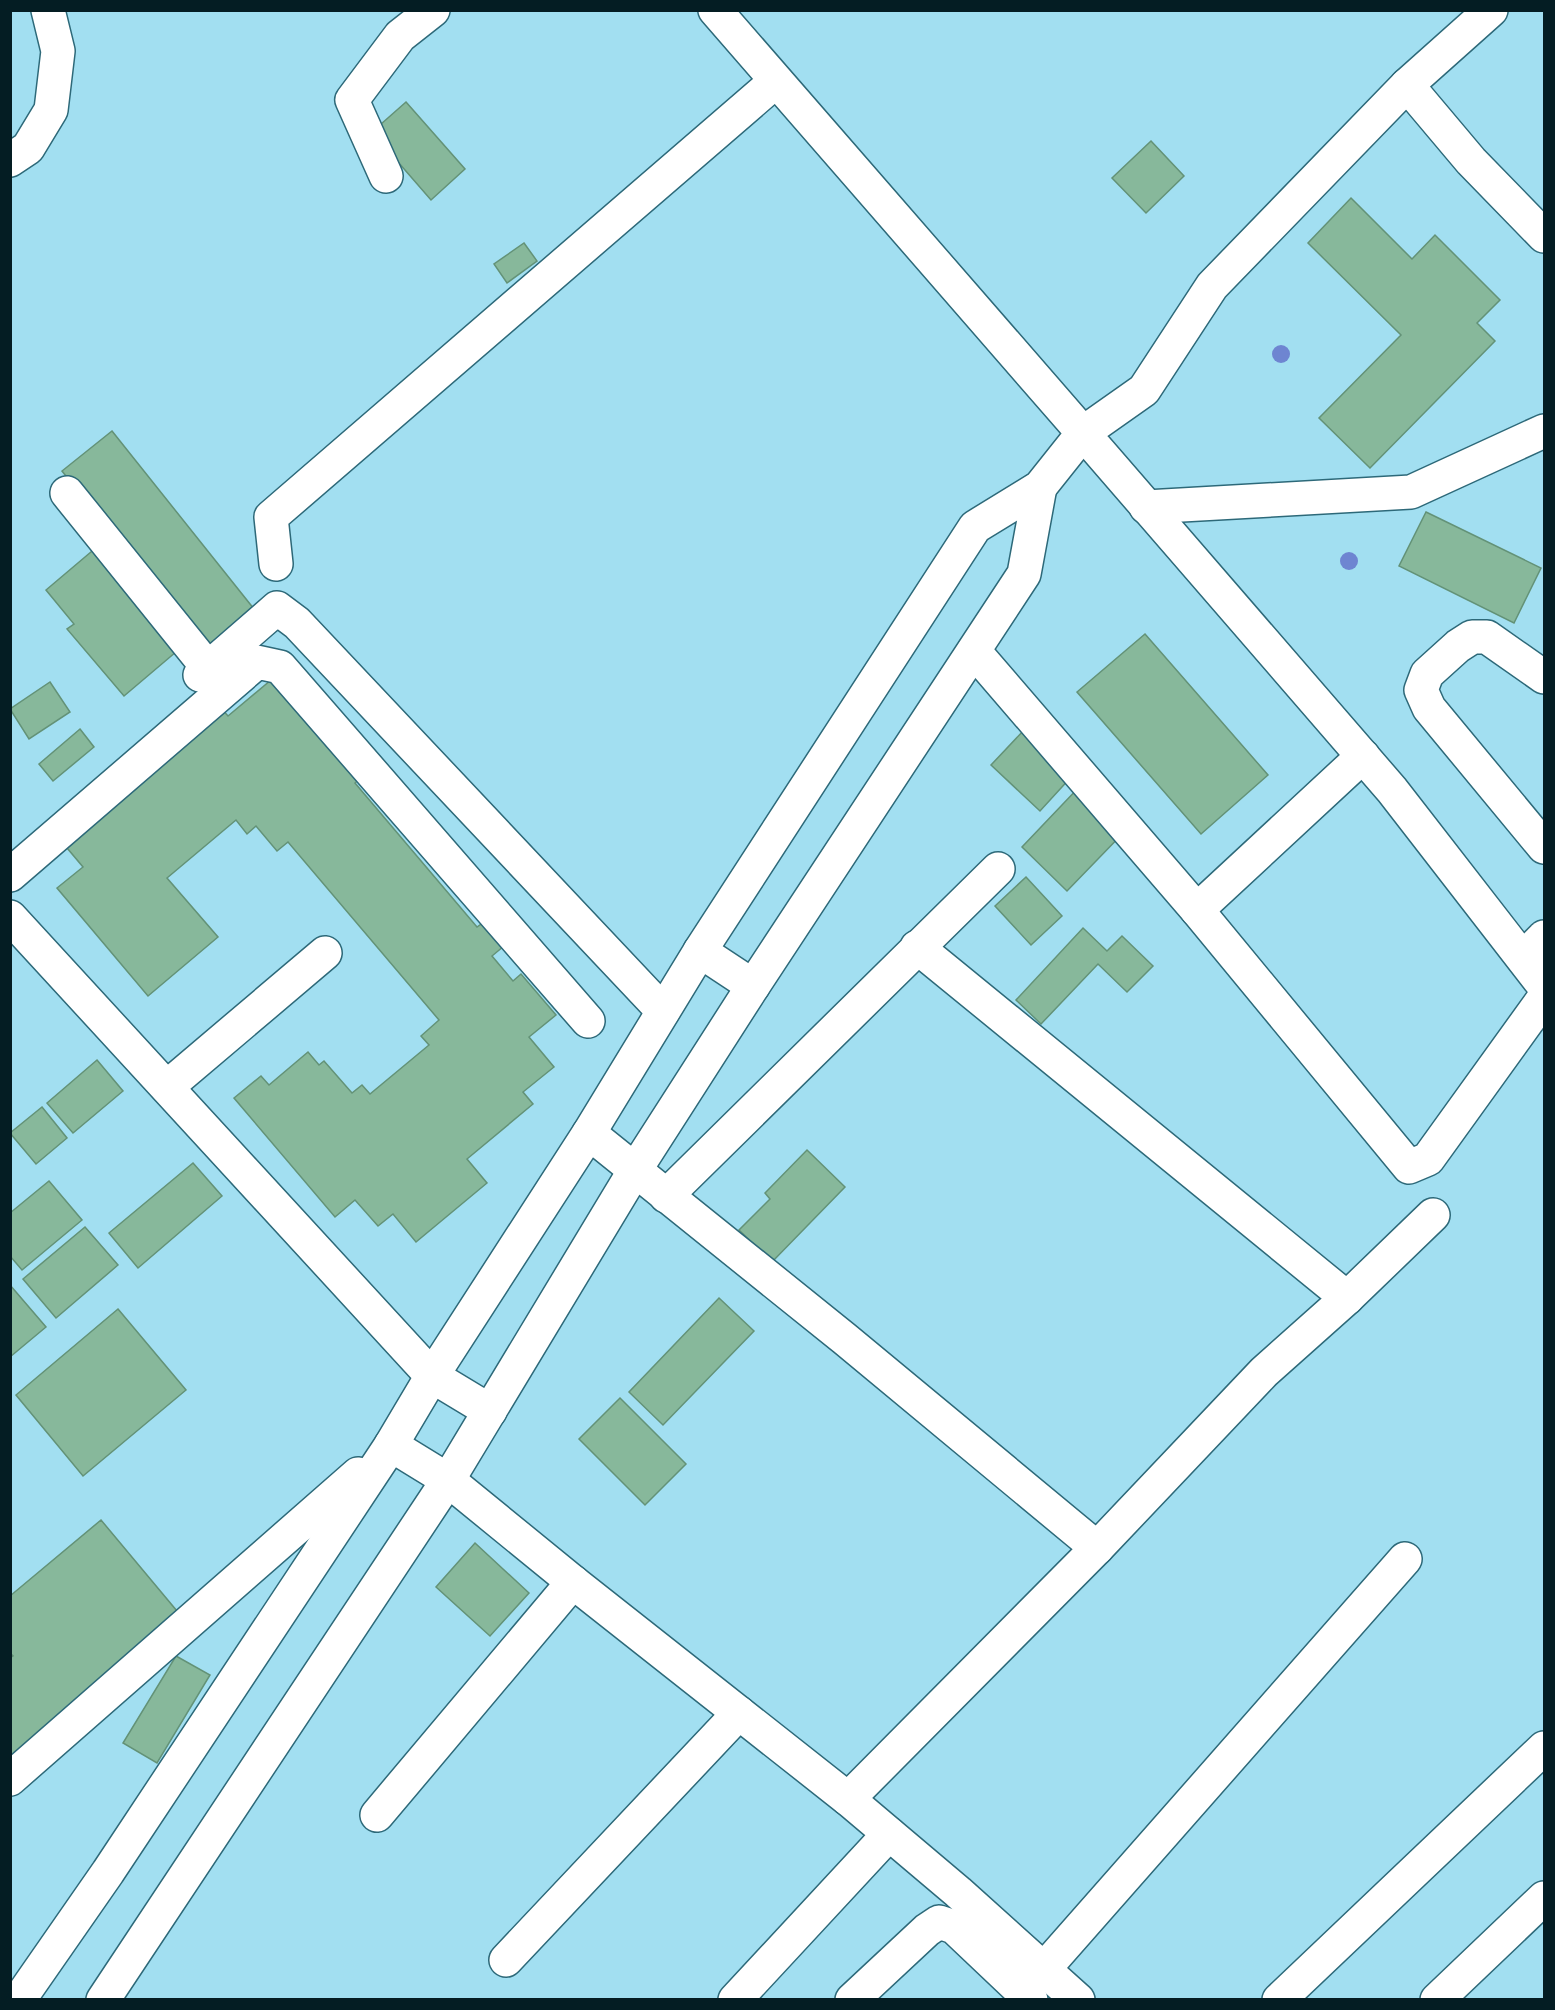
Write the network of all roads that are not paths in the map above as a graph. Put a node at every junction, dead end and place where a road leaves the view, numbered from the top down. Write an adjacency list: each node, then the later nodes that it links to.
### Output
1 (48, 10): 7 (street)
2 (433, 10): 8 (street)
3 (715, 10): 5 (street)
4 (1491, 10): 6 (street)
5 (776, 81): 11 (street); 15 (street)
6 (1407, 85): 9 (street); 11 (street)
7 (10, 160)
8 (386, 176)
9 (1545, 236)
10 (1545, 431): 14 (street)
11 (1083, 433): 12 (street); 14 (street)
12 (1040, 487): 16 (street); 26 (street)
13 (67, 493): 31 (street)
14 (1146, 507): 18 (street)
15 (276, 564)
16 (974, 651): 22 (street); 28 (street)
17 (1545, 677): 19 (street)
18 (1363, 756): 22 (street); 25 (street)
19 (1545, 847)
20 (998, 869): 24 (street)
21 (10, 875): 32 (street)
22 (1197, 910): 30 (street)
23 (10, 917): 33 (street)
24 (917, 948): 36 (street); 38 (street)
25 (1534, 948): 29 (street)
26 (700, 951): 28 (street); 31 (street)
27 (325, 953): 33 (street)
28 (753, 986): 35 (street)
29 (1545, 986)
30 (1545, 998)
31 (663, 1011): 34 (street)
32 (588, 1021)
33 (167, 1088): 39 (street)
34 (589, 1133): 35 (street); 39 (street)
35 (635, 1170): 36 (street); 40 (street)
36 (666, 1196): 43 (street)
37 (1433, 1215): 38 (street)
38 (1347, 1298): 43 (street)
39 (432, 1376): 40 (street); 41 (street)
40 (490, 1411): 42 (street)
41 (391, 1445): 42 (street); 48 (street); 55 (street)
42 (448, 1480): 45 (street); 56 (street)
43 (1097, 1548): 49 (street)
44 (1405, 1559): 54 (street)
45 (573, 1582): 46 (street); 50 (street)
46 (739, 1713): 49 (street); 53 (street)
47 (1545, 1748): 60 (street)
48 (10, 1779)
49 (848, 1798): 51 (street)
50 (377, 1815)
51 (889, 1834): 54 (street); 57 (street)
52 (1545, 1898): 61 (street)
53 (507, 1960)
54 (1058, 1988)
55 (19, 2000)
56 (103, 2000)
57 (735, 2000)
58 (852, 2000): 59 (street)
59 (1031, 2000)
60 (1279, 2000)
61 (1437, 2000)

